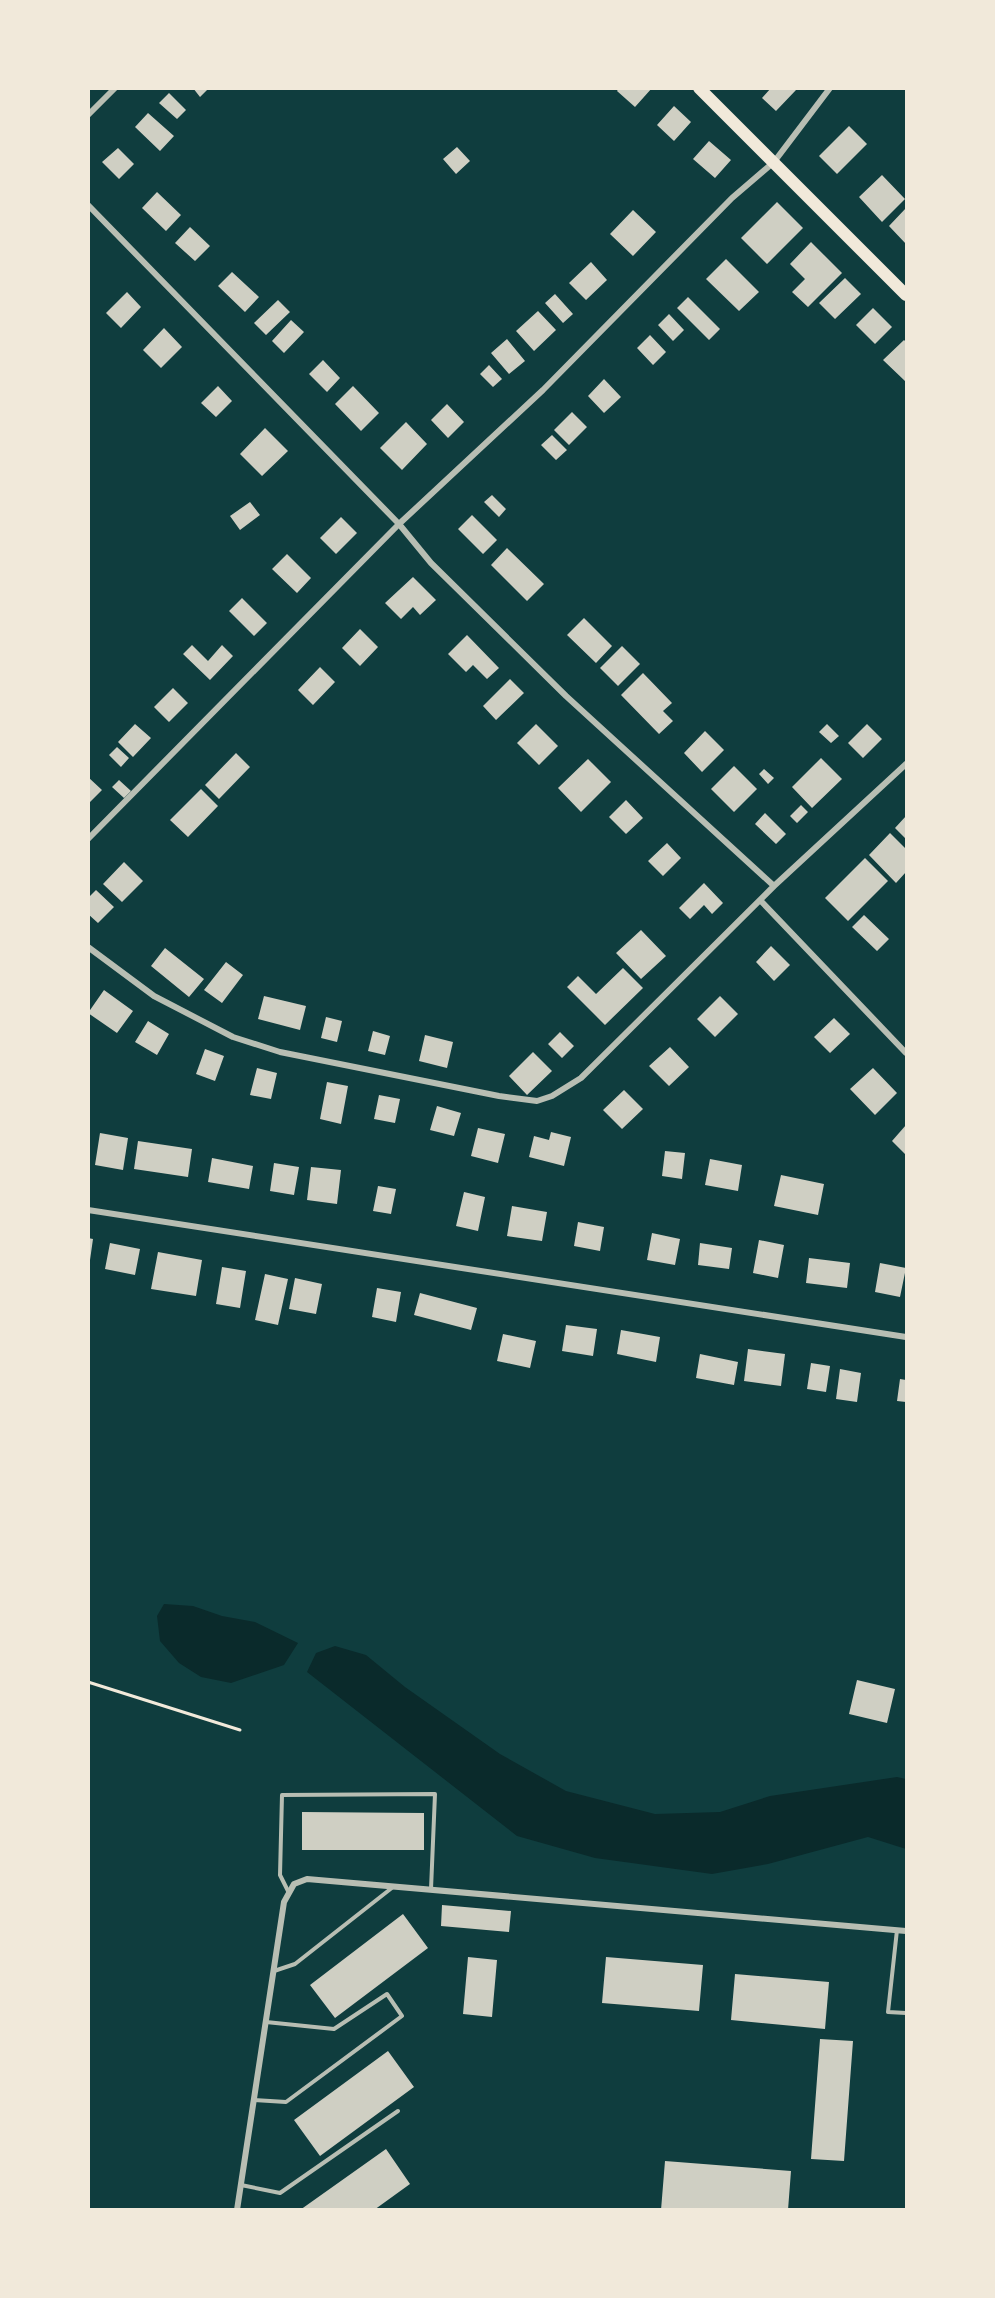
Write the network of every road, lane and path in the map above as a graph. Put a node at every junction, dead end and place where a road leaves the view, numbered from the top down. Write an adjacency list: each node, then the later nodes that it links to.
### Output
1 (115, 88): 4 (street)
2 (699, 88): 5 (main road)
3 (830, 88): 5 (street)
4 (88, 115)
5 (774, 162): 7 (main road); 8 (street)
6 (88, 205): 8 (street)
7 (906, 295)
8 (399, 524): 10 (street); 11 (street)
9 (906, 764): 11 (street)
10 (88, 839)
11 (774, 886): 12 (street)
12 (760, 900): 13 (street); 14 (street)
13 (88, 947)
14 (906, 1053)
15 (88, 1210): 16 (street)
16 (906, 1337)
17 (88, 1682): 18 (path)
18 (240, 1730)
19 (393, 1887): 20 (street); 21 (street); 24 (lane)
20 (431, 1890): 21 (lane); 22 (street)
21 (288, 1891): 24 (street)
22 (897, 1930): 23 (street); 25 (lane)
23 (906, 1930)
24 (273, 1971): 26 (street)
25 (906, 2013)
26 (265, 2022): 27 (street); 27 (lane)
27 (253, 2100): 29 (street)
28 (398, 2111): 29 (lane)
29 (240, 2185): 30 (street)
30 (237, 2210)

